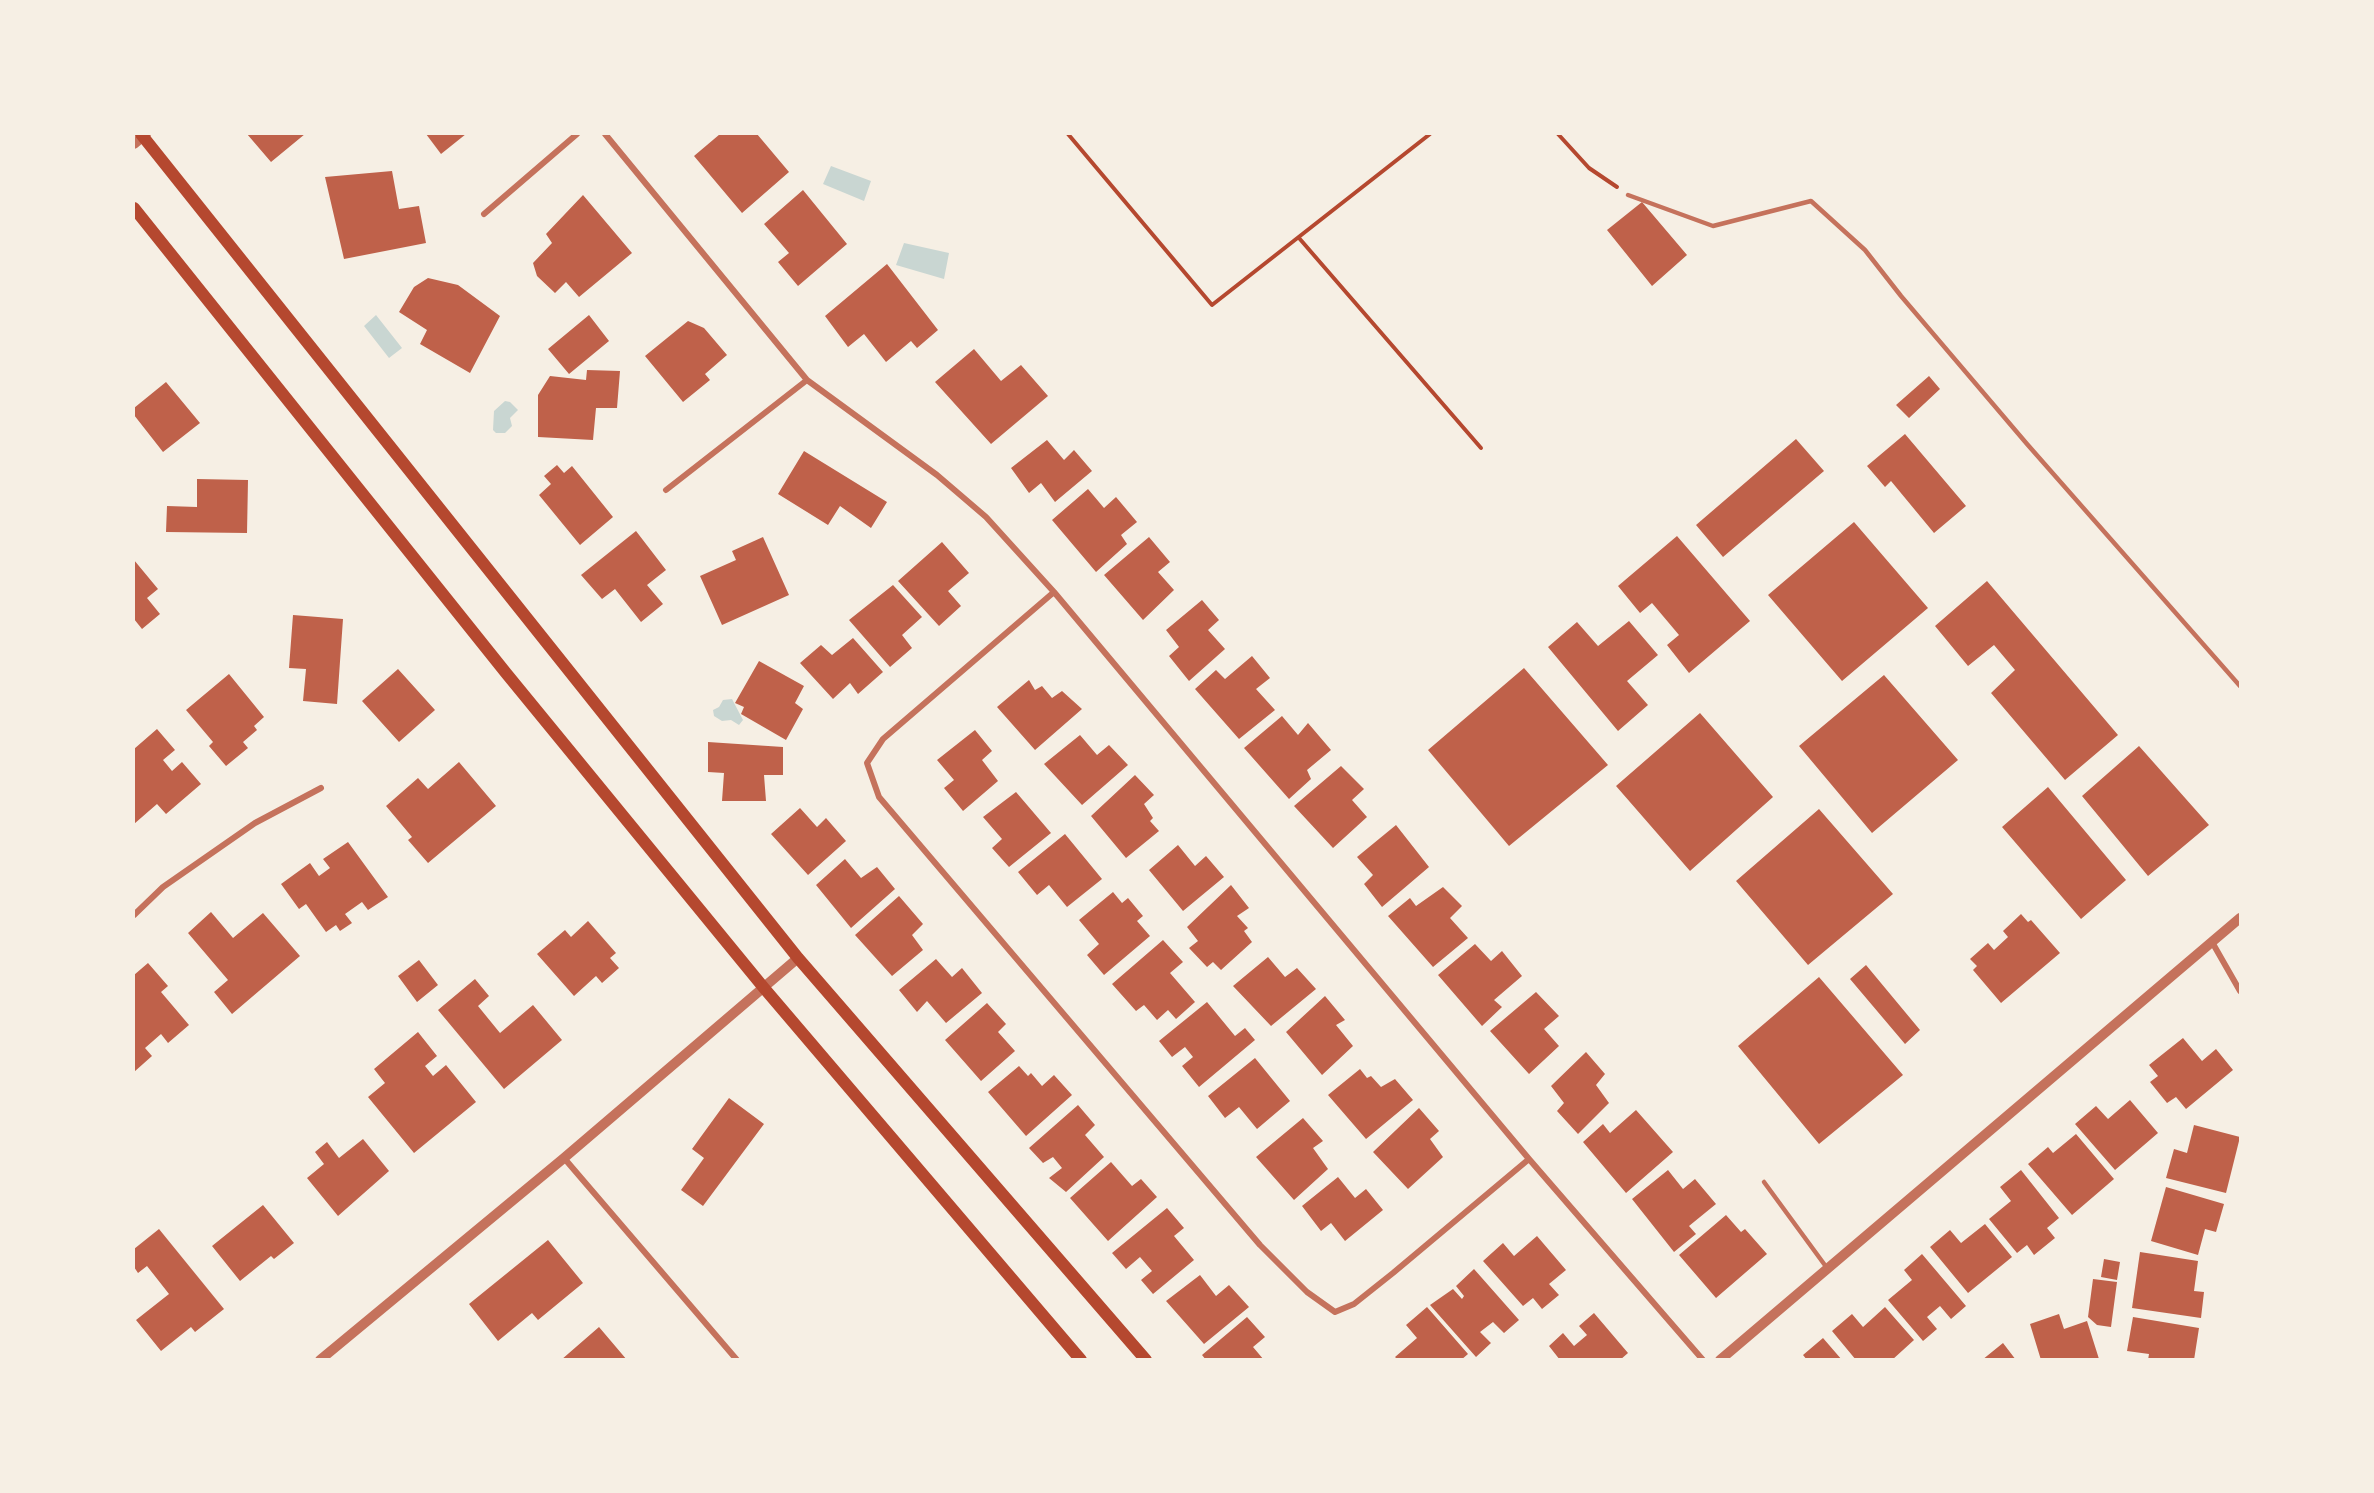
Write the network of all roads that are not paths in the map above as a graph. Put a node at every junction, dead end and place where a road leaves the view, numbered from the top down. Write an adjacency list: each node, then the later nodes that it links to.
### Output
1 (577, 134): 6 (street)
2 (605, 134): 7 (street)
3 (141, 137): 15 (main road)
4 (1628, 195): 10 (lane)
5 (134, 208): 16 (main road)
6 (484, 214)
7 (807, 380): 8 (street); 9 (street)
8 (666, 490)
9 (1054, 592): 19 (street); 19 (street)
10 (2241, 686)
11 (321, 788): 12 (street)
12 (134, 915)
13 (2241, 918): 14 (street)
14 (2212, 942): 17 (street); 21 (street)
15 (798, 958): 16 (street); 25 (main road)
16 (764, 988): 18 (street); 24 (main road)
17 (2241, 991)
18 (564, 1158): 22 (street); 23 (street)
19 (1529, 1159): 26 (street)
20 (1764, 1182): 21 (lane)
21 (1827, 1268): 27 (street)
22 (320, 1359)
23 (736, 1359)
24 (1081, 1359)
25 (1146, 1359)
26 (1704, 1359)
27 (1720, 1359)

